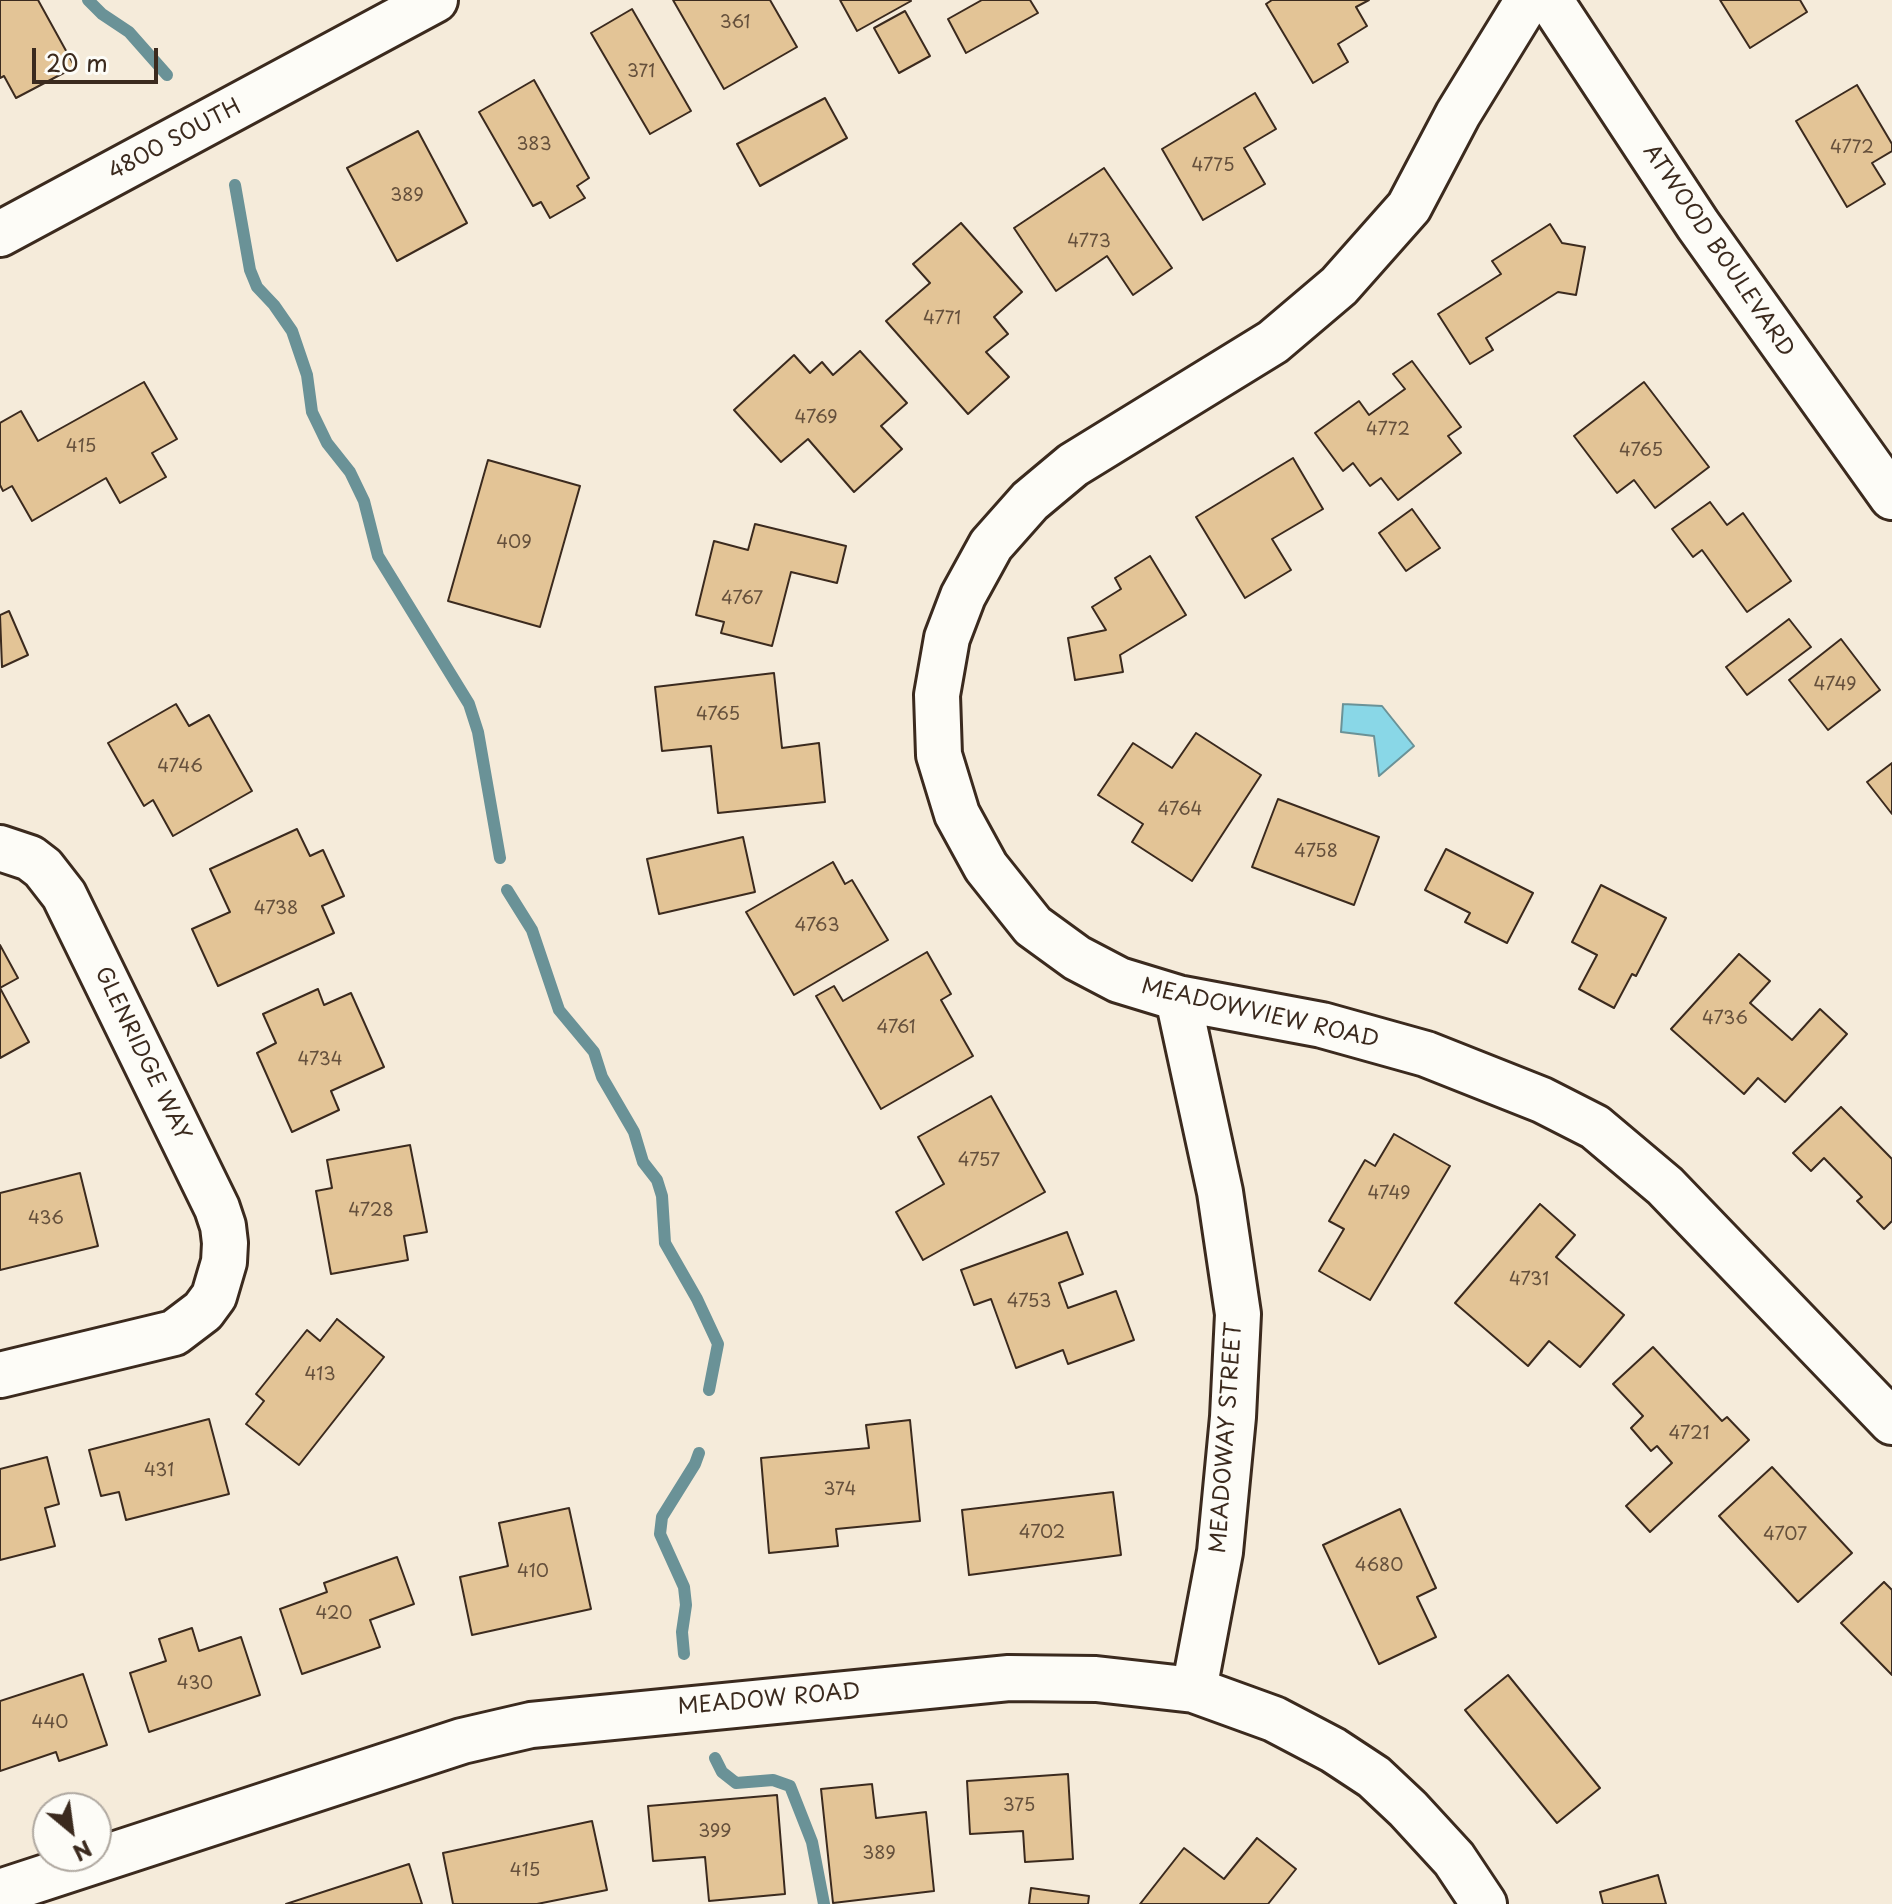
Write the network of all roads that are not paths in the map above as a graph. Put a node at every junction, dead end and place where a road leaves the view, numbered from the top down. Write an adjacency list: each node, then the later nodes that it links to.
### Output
1 (435, 0): 4 (street, 4800 SOUTH)
2 (1528, 0): 7 (street, MEADOWVIEW ROAD)
3 (1550, 0): 5 (street, ATWOOD BOULEVARD)
4 (0, 234)
5 (1892, 497)
6 (7, 850): 8 (street, GLENRIDGE WAY)
7 (1178, 998): 9 (street, MEADOWVIEW ROAD); 10 (street, MEADOWAY STREET)
8 (0, 1375)
9 (1892, 1422)
10 (1194, 1690): 11 (street, MEADOW ROAD); 12 (street, MEADOW ROAD)
11 (0, 1892)
12 (1484, 1904)

